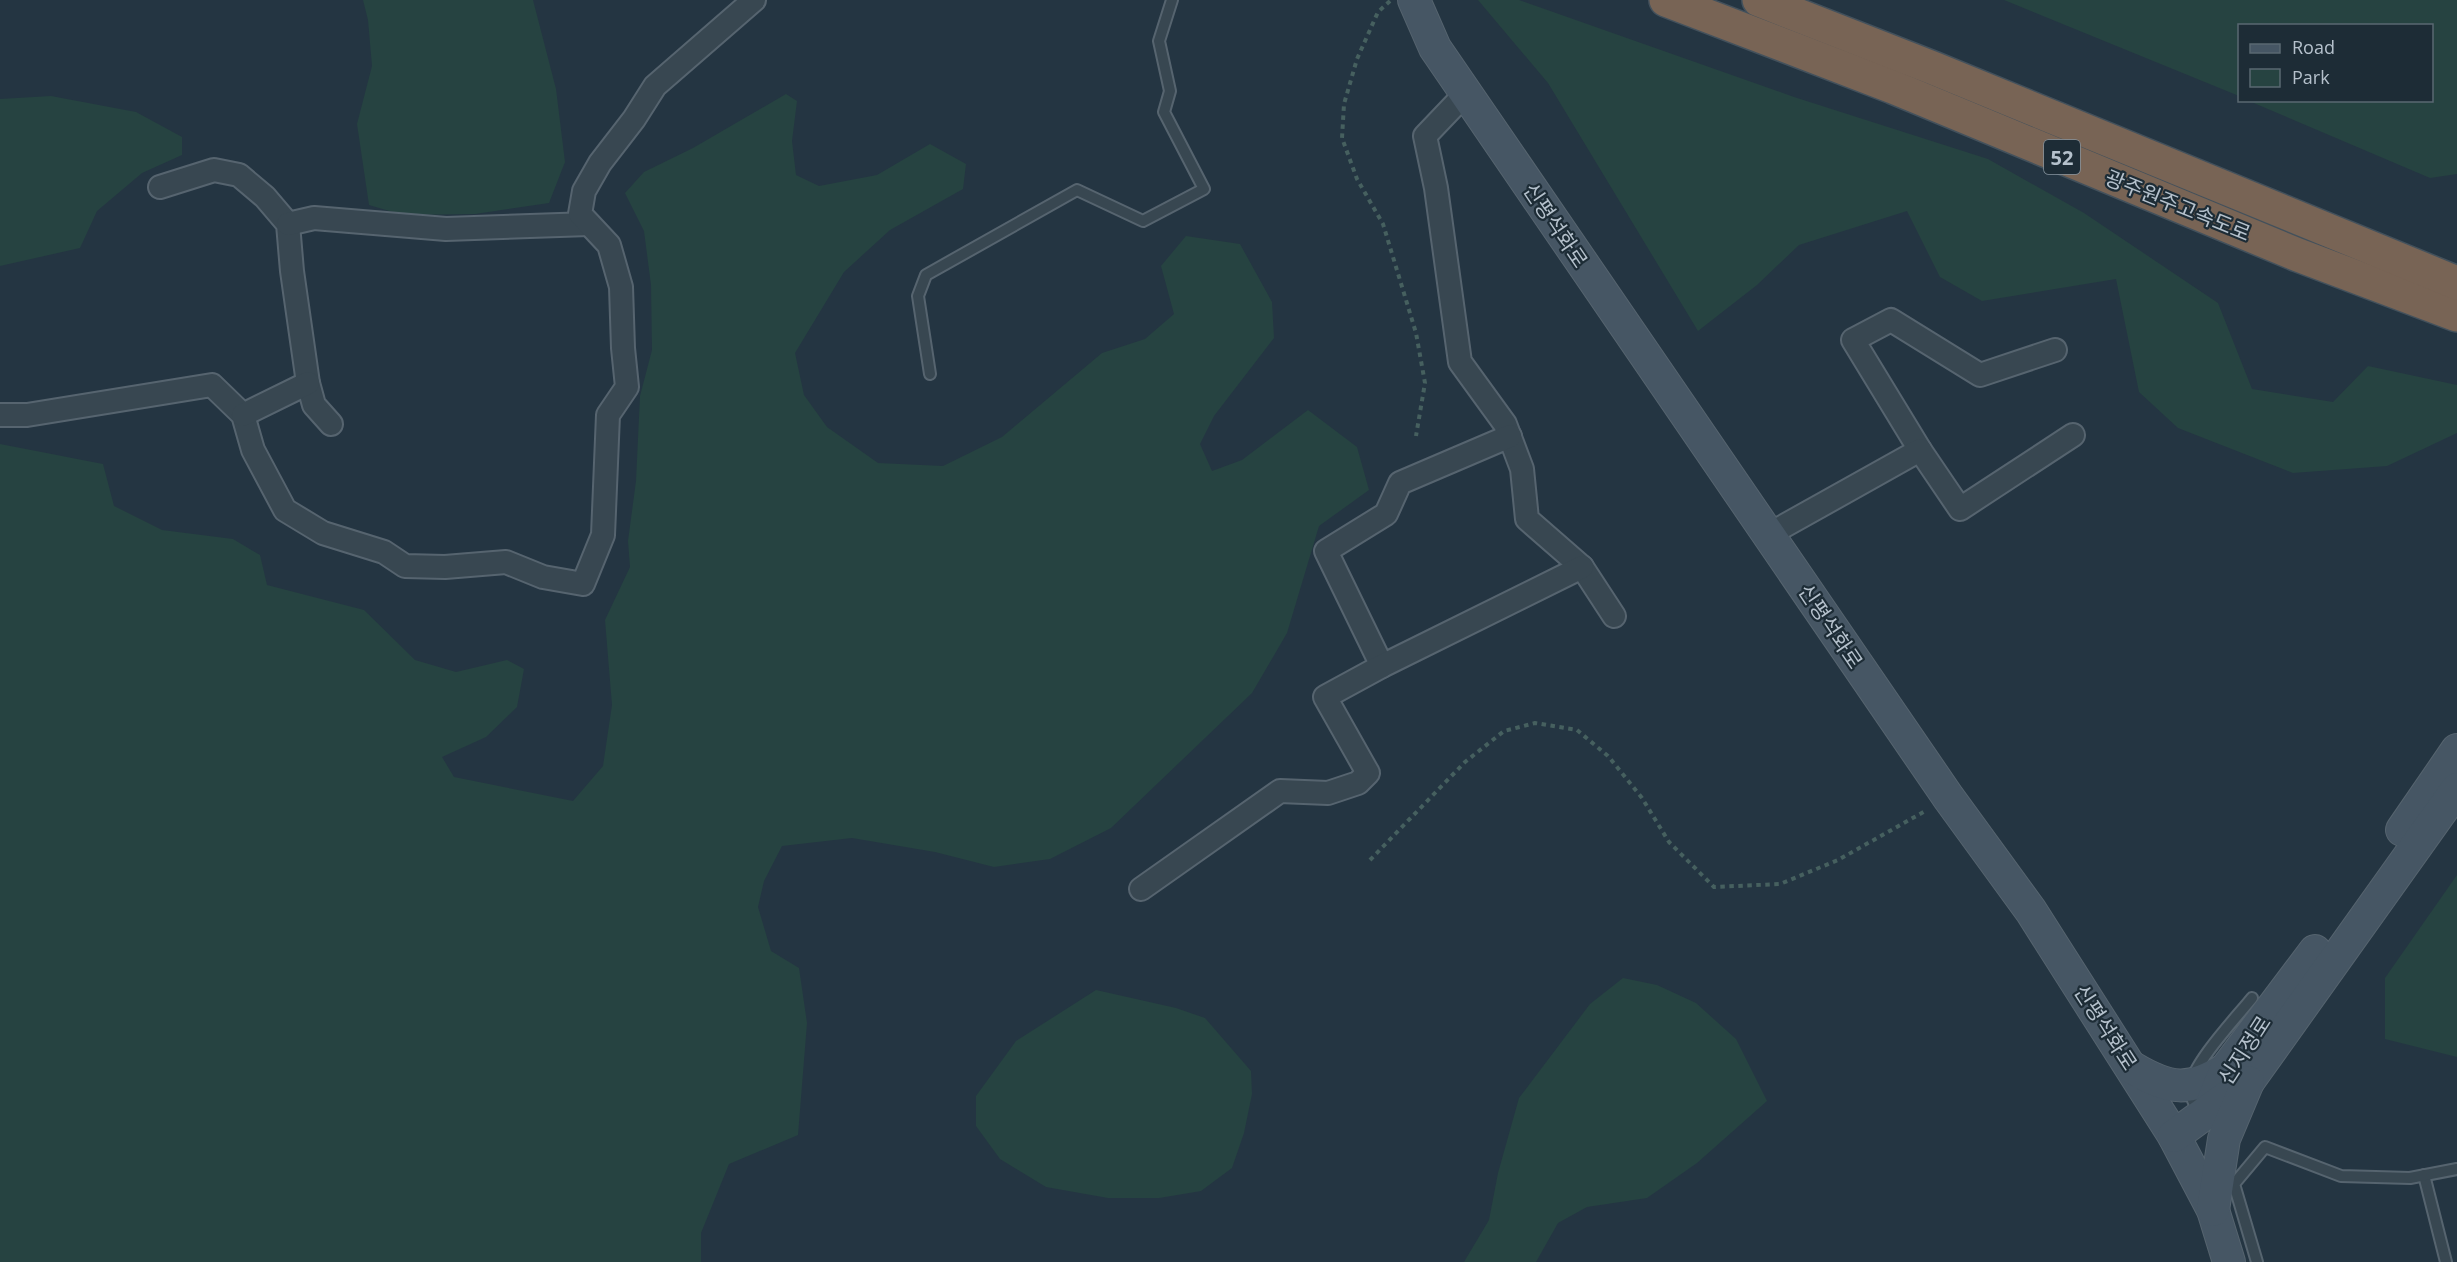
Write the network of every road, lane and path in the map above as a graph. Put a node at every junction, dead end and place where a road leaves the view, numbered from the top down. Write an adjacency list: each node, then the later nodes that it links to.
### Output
1 (754, 0): 10 (street)
2 (1172, 0): 14 (lane)
3 (1391, 0): 20 (path)
4 (1414, 0): 7 (main road, 신평석화로)
5 (1666, 0): 12 (highway, 광주원주고속도로 / 52)
6 (1759, 0): 11 (highway, 광주원주고속도로 / 52)
7 (1466, 93): 21 (street); 23 (main road, 신평석화로)
8 (160, 187): 9 (street)
9 (288, 224): 10 (street); 15 (street)
10 (589, 224): 17 (street)
11 (2457, 283)
12 (2457, 315)
13 (2055, 350): 22 (street)
14 (930, 374)
15 (308, 383): 17 (street); 18 (street)
16 (0, 415): 17 (street)
17 (243, 416)
18 (332, 424)
19 (2073, 435): 22 (street)
20 (1416, 436)
21 (1510, 436): 24 (street); 26 (street)
22 (1920, 450): 23 (street)
23 (1768, 535): 29 (main road, 신평석화로)
24 (1582, 567): 25 (street); 26 (street)
25 (1614, 616)
26 (1382, 666): 31 (street)
27 (2457, 750): 34 (main road, 신지정로)
28 (2457, 789): 34 (main road, 신지정로)
29 (1948, 798): 30 (path); 33 (main road, 신평석화로)
30 (1370, 860)
31 (1141, 889)
32 (2252, 998): 35 (lane)
33 (2133, 1068): 35 (main road); 36 (main road, 신평석화로)
34 (2237, 1076): 35 (main road, 신지정로)
35 (2218, 1132): 36 (main road, 신지정로); 38 (lane); 39 (main road); 41 (lane)
36 (2174, 1136): 39 (main road, 신평석화로)
37 (2457, 1169): 38 (lane)
38 (2424, 1175): 42 (lane)
39 (2213, 1210): 40 (main road, 신평석화로)
40 (2229, 1262)
41 (2256, 1262)
42 (2446, 1262)

